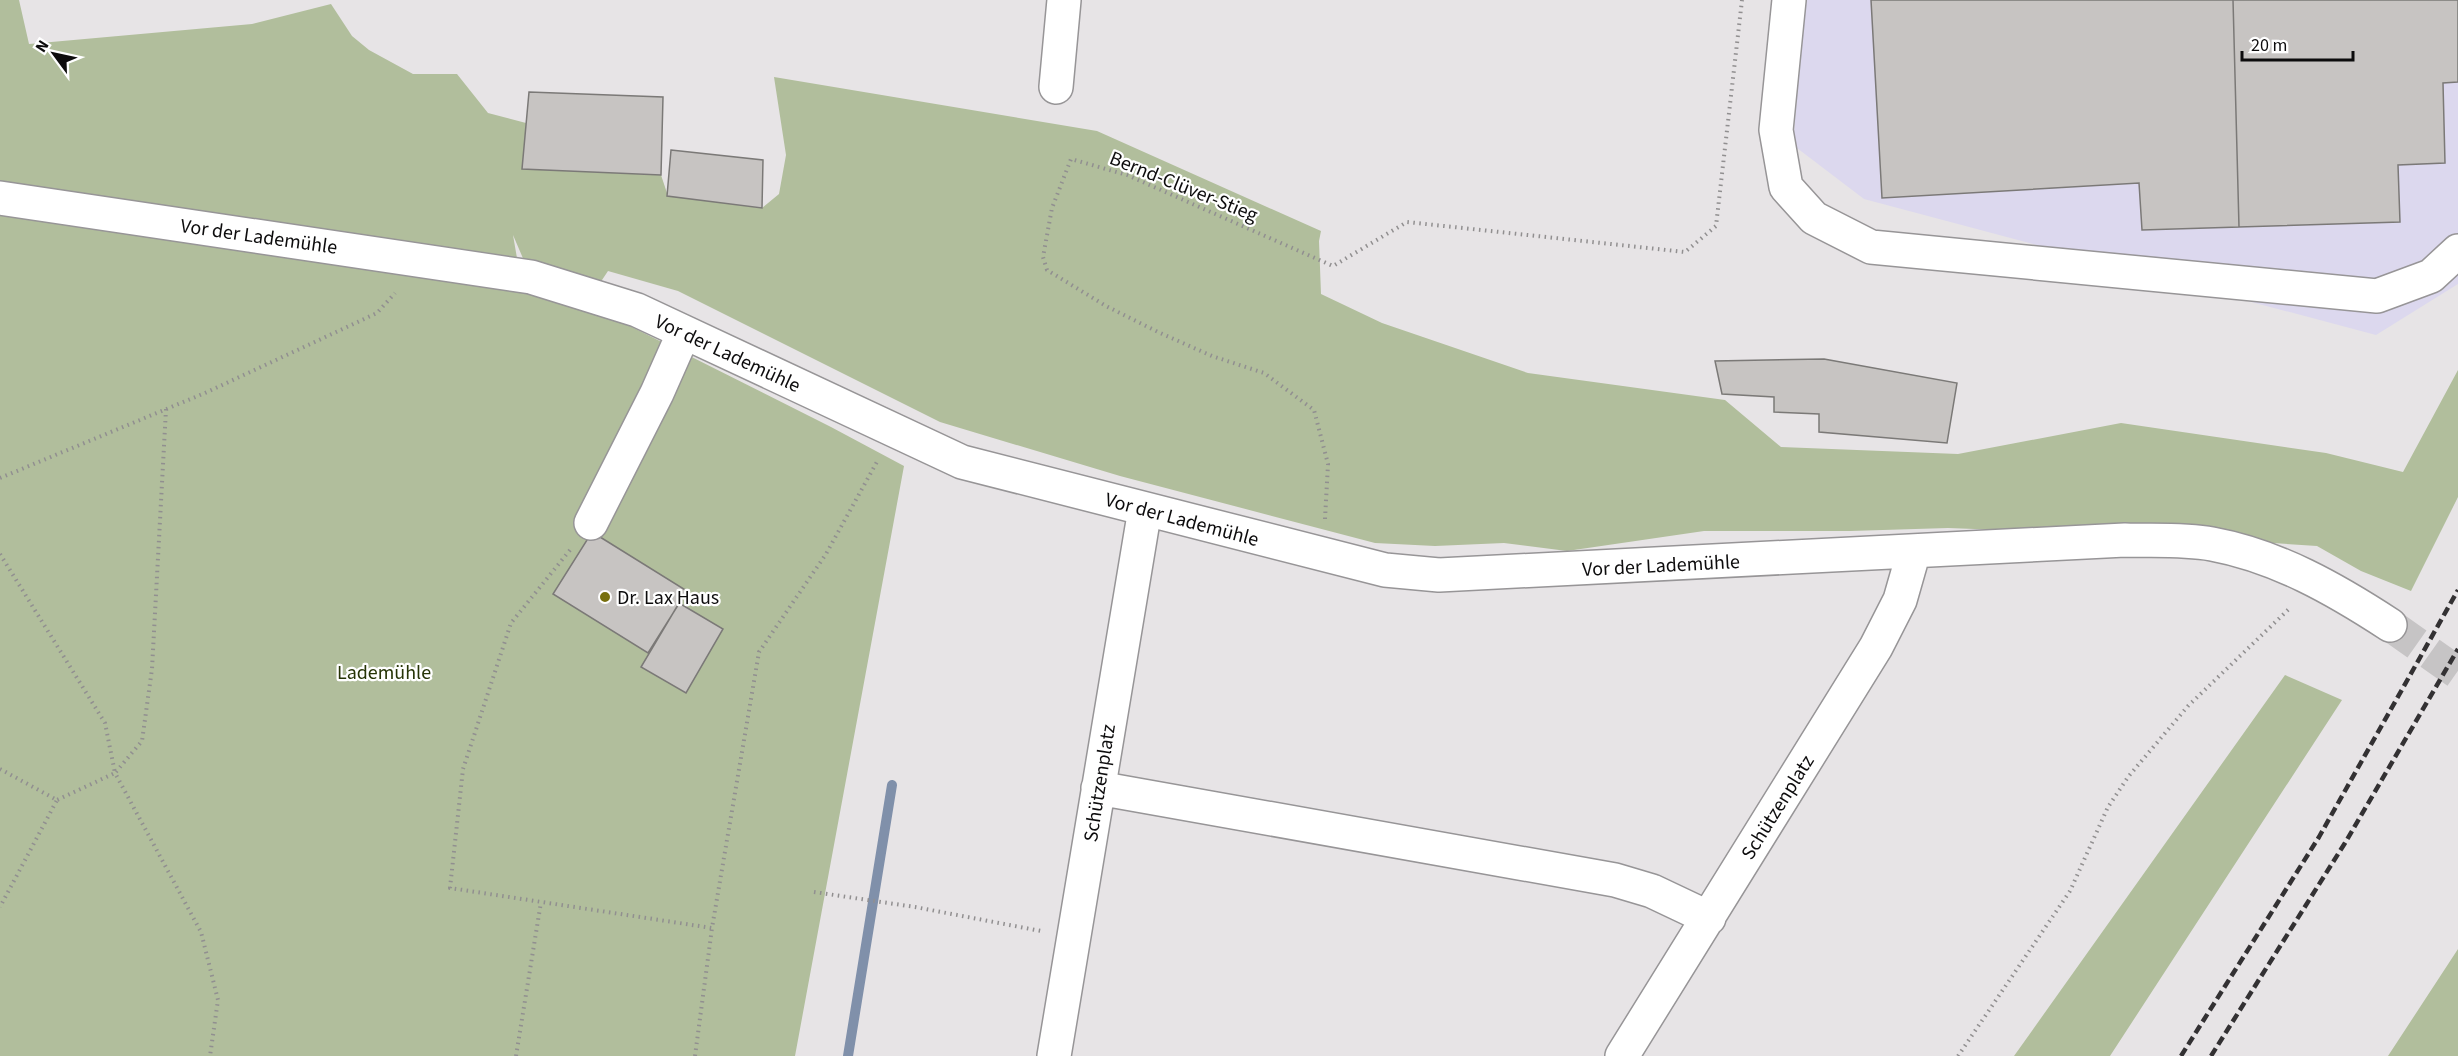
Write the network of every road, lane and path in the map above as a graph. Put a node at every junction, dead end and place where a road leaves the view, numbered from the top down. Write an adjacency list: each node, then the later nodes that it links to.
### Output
1 (1064, 0): 4 (street)
2 (1742, 0): 16 (path, Bernd-Clüver-Stieg)
3 (1789, 0): 6 (street)
4 (1056, 87)
5 (0, 198): 7 (street, Vor der Lademühle)
6 (2458, 251)
7 (423, 261): 8 (street, Vor der Lademühle); 9 (path)
8 (684, 332): 10 (street, Vor der Lademühle); 13 (street)
9 (166, 409): 11 (path); 20 (path)
10 (895, 431): 12 (street, Vor der Lademühle); 27 (path)
11 (0, 478)
12 (1145, 509): 16 (street, Vor der Lademühle); 21 (street, Schützenplatz)
13 (591, 523): 24 (path)
14 (1914, 550): 16 (street, Vor der Lademühle); 17 (street, Vor der Lademühle); 26 (street, Schützenplatz)
15 (0, 554): 20 (path)
16 (1322, 556)
17 (2315, 581): 18 (street, Vor der Lademühle); 34 (path)
18 (2390, 625)
19 (0, 770): 22 (path)
20 (115, 773): 22 (path); 29 (path)
21 (1098, 788): 26 (street); 28 (street, Schützenplatz)
22 (57, 800): 25 (path)
23 (814, 892): 28 (path)
24 (541, 902): 27 (path); 30 (path)
25 (0, 907)
26 (1708, 918): 33 (street, Schützenplatz)
27 (712, 928): 31 (path)
28 (1074, 937): 32 (street, Schützenplatz)
29 (210, 1056)
30 (516, 1056)
31 (695, 1056)
32 (1054, 1056)
33 (1622, 1056)
34 (1958, 1056)

